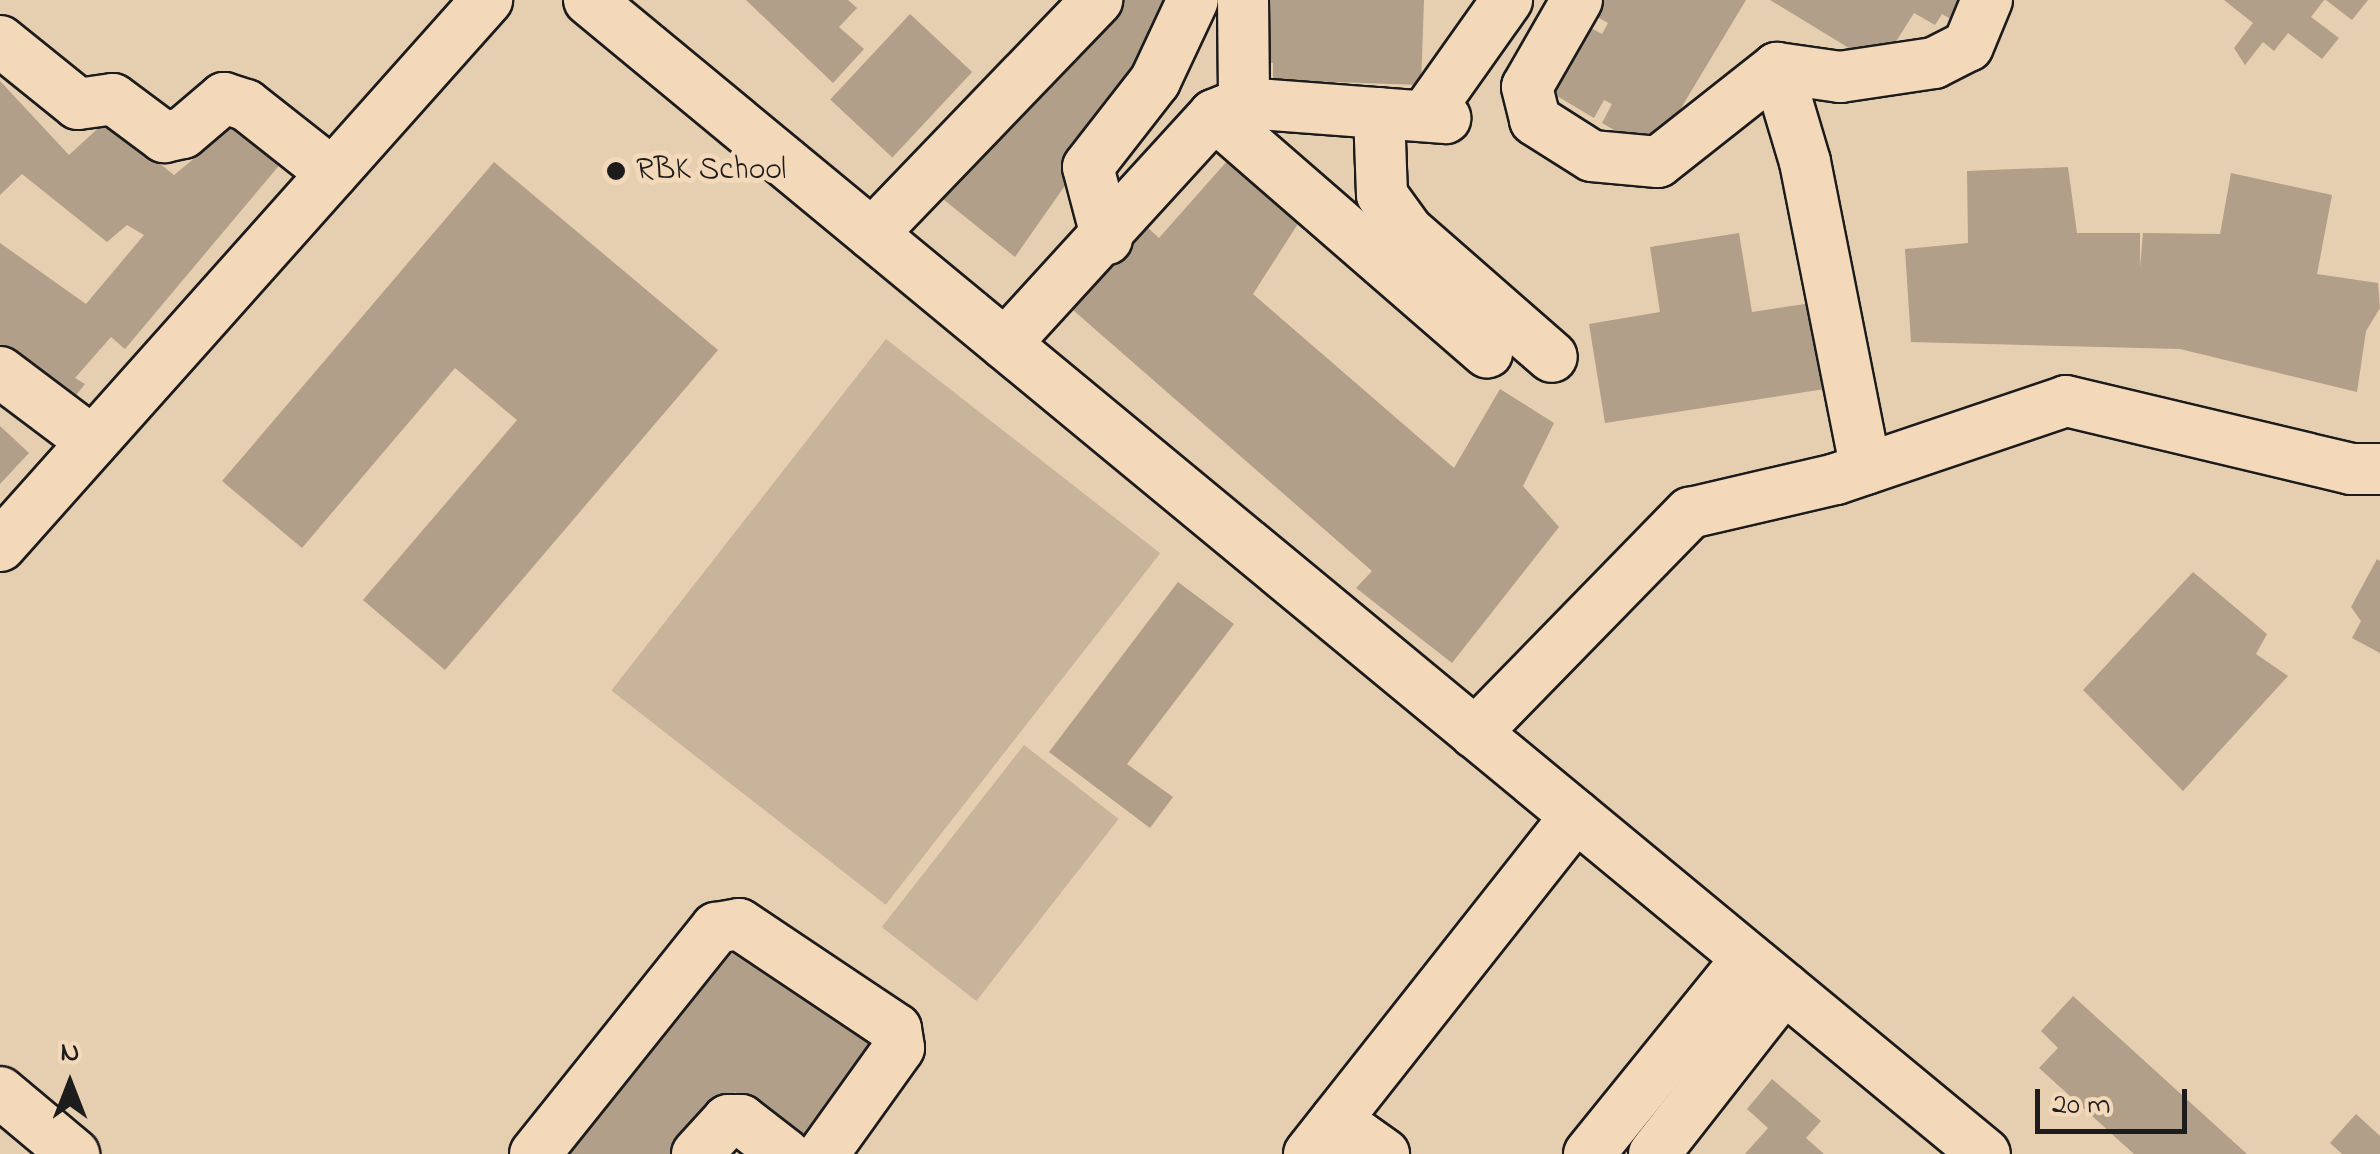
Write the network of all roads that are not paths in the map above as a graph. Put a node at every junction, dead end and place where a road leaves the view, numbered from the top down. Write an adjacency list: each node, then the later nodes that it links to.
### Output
1 (487, 0): 13 (street)
2 (589, 0): 14 (street)
3 (1097, 0): 14 (street)
4 (1194, 0): 15 (street)
5 (1244, 0): 11 (street)
6 (1506, 0): 12 (street)
7 (1577, 0): 10 (street)
8 (1987, 0): 10 (street)
9 (0, 41): 13 (street)
10 (1777, 68): 22 (street)
11 (1229, 109): 12 (street); 15 (street); 17 (street)
12 (1416, 116): 18 (street)
13 (332, 174): 20 (street)
14 (872, 234): 16 (street)
15 (1106, 239): 16 (street)
16 (1005, 344): 24 (street)
17 (1488, 352)
18 (1552, 357)
19 (0, 372): 20 (street)
20 (92, 442): 23 (street)
21 (2380, 469): 22 (street)
22 (1866, 470): 24 (street)
23 (0, 546)
24 (1476, 732): 25 (street)
25 (1576, 816): 26 (street); 28 (street)
26 (1766, 973): 35 (street); 36 (street); 37 (street)
27 (3, 1100): 29 (street)
28 (1323, 1137): 34 (street)
29 (74, 1154)
30 (536, 1154): 33 (street)
31 (697, 1154): 32 (street)
32 (785, 1154)
33 (823, 1154)
34 (1384, 1154)
35 (1589, 1154)
36 (1654, 1154)
37 (1985, 1154)

